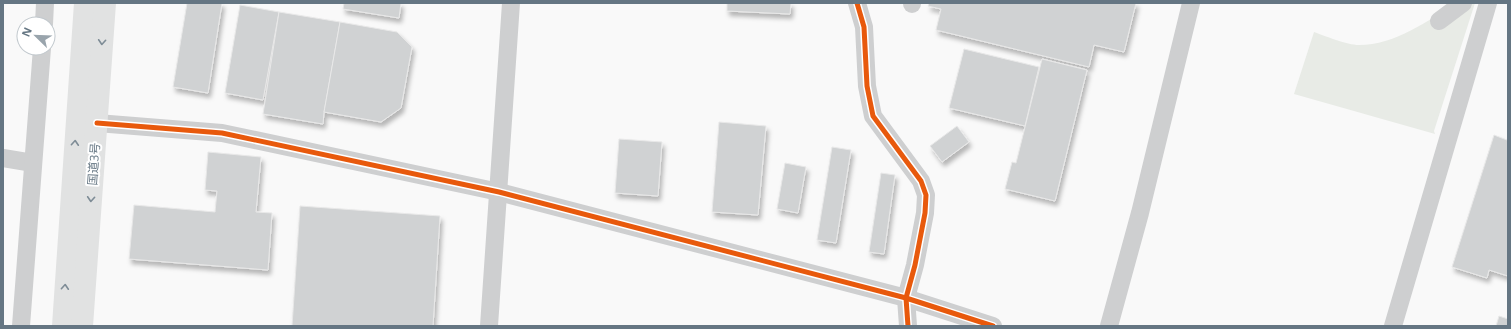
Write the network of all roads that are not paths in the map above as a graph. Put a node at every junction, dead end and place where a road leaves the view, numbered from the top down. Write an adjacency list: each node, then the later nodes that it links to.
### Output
1 (45, 3): 9 (street)
2 (85, 3): 18 (highway, 国道3号, one-way to 2)
3 (105, 3): 12 (highway, 国道3号, one-way to 12)
4 (511, 3): 15 (street)
5 (857, 3): 16 (street)
6 (1191, 3): 23 (street)
7 (1463, 3): 10 (street)
8 (1485, 4): 24 (street)
9 (44, 16)
10 (1439, 21)
11 (41, 56): 14 (street)
12 (96, 123): 15 (street); 19 (highway, 国道3号, one-way to 19)
13 (3, 158): 14 (street)
14 (33, 163): 17 (street)
15 (499, 192): 16 (street); 20 (street)
16 (906, 298): 21 (street); 22 (street)
17 (21, 326)
18 (63, 326)
19 (82, 326)
20 (489, 326)
21 (908, 326)
22 (994, 326)
23 (1109, 326)
24 (1394, 326)

